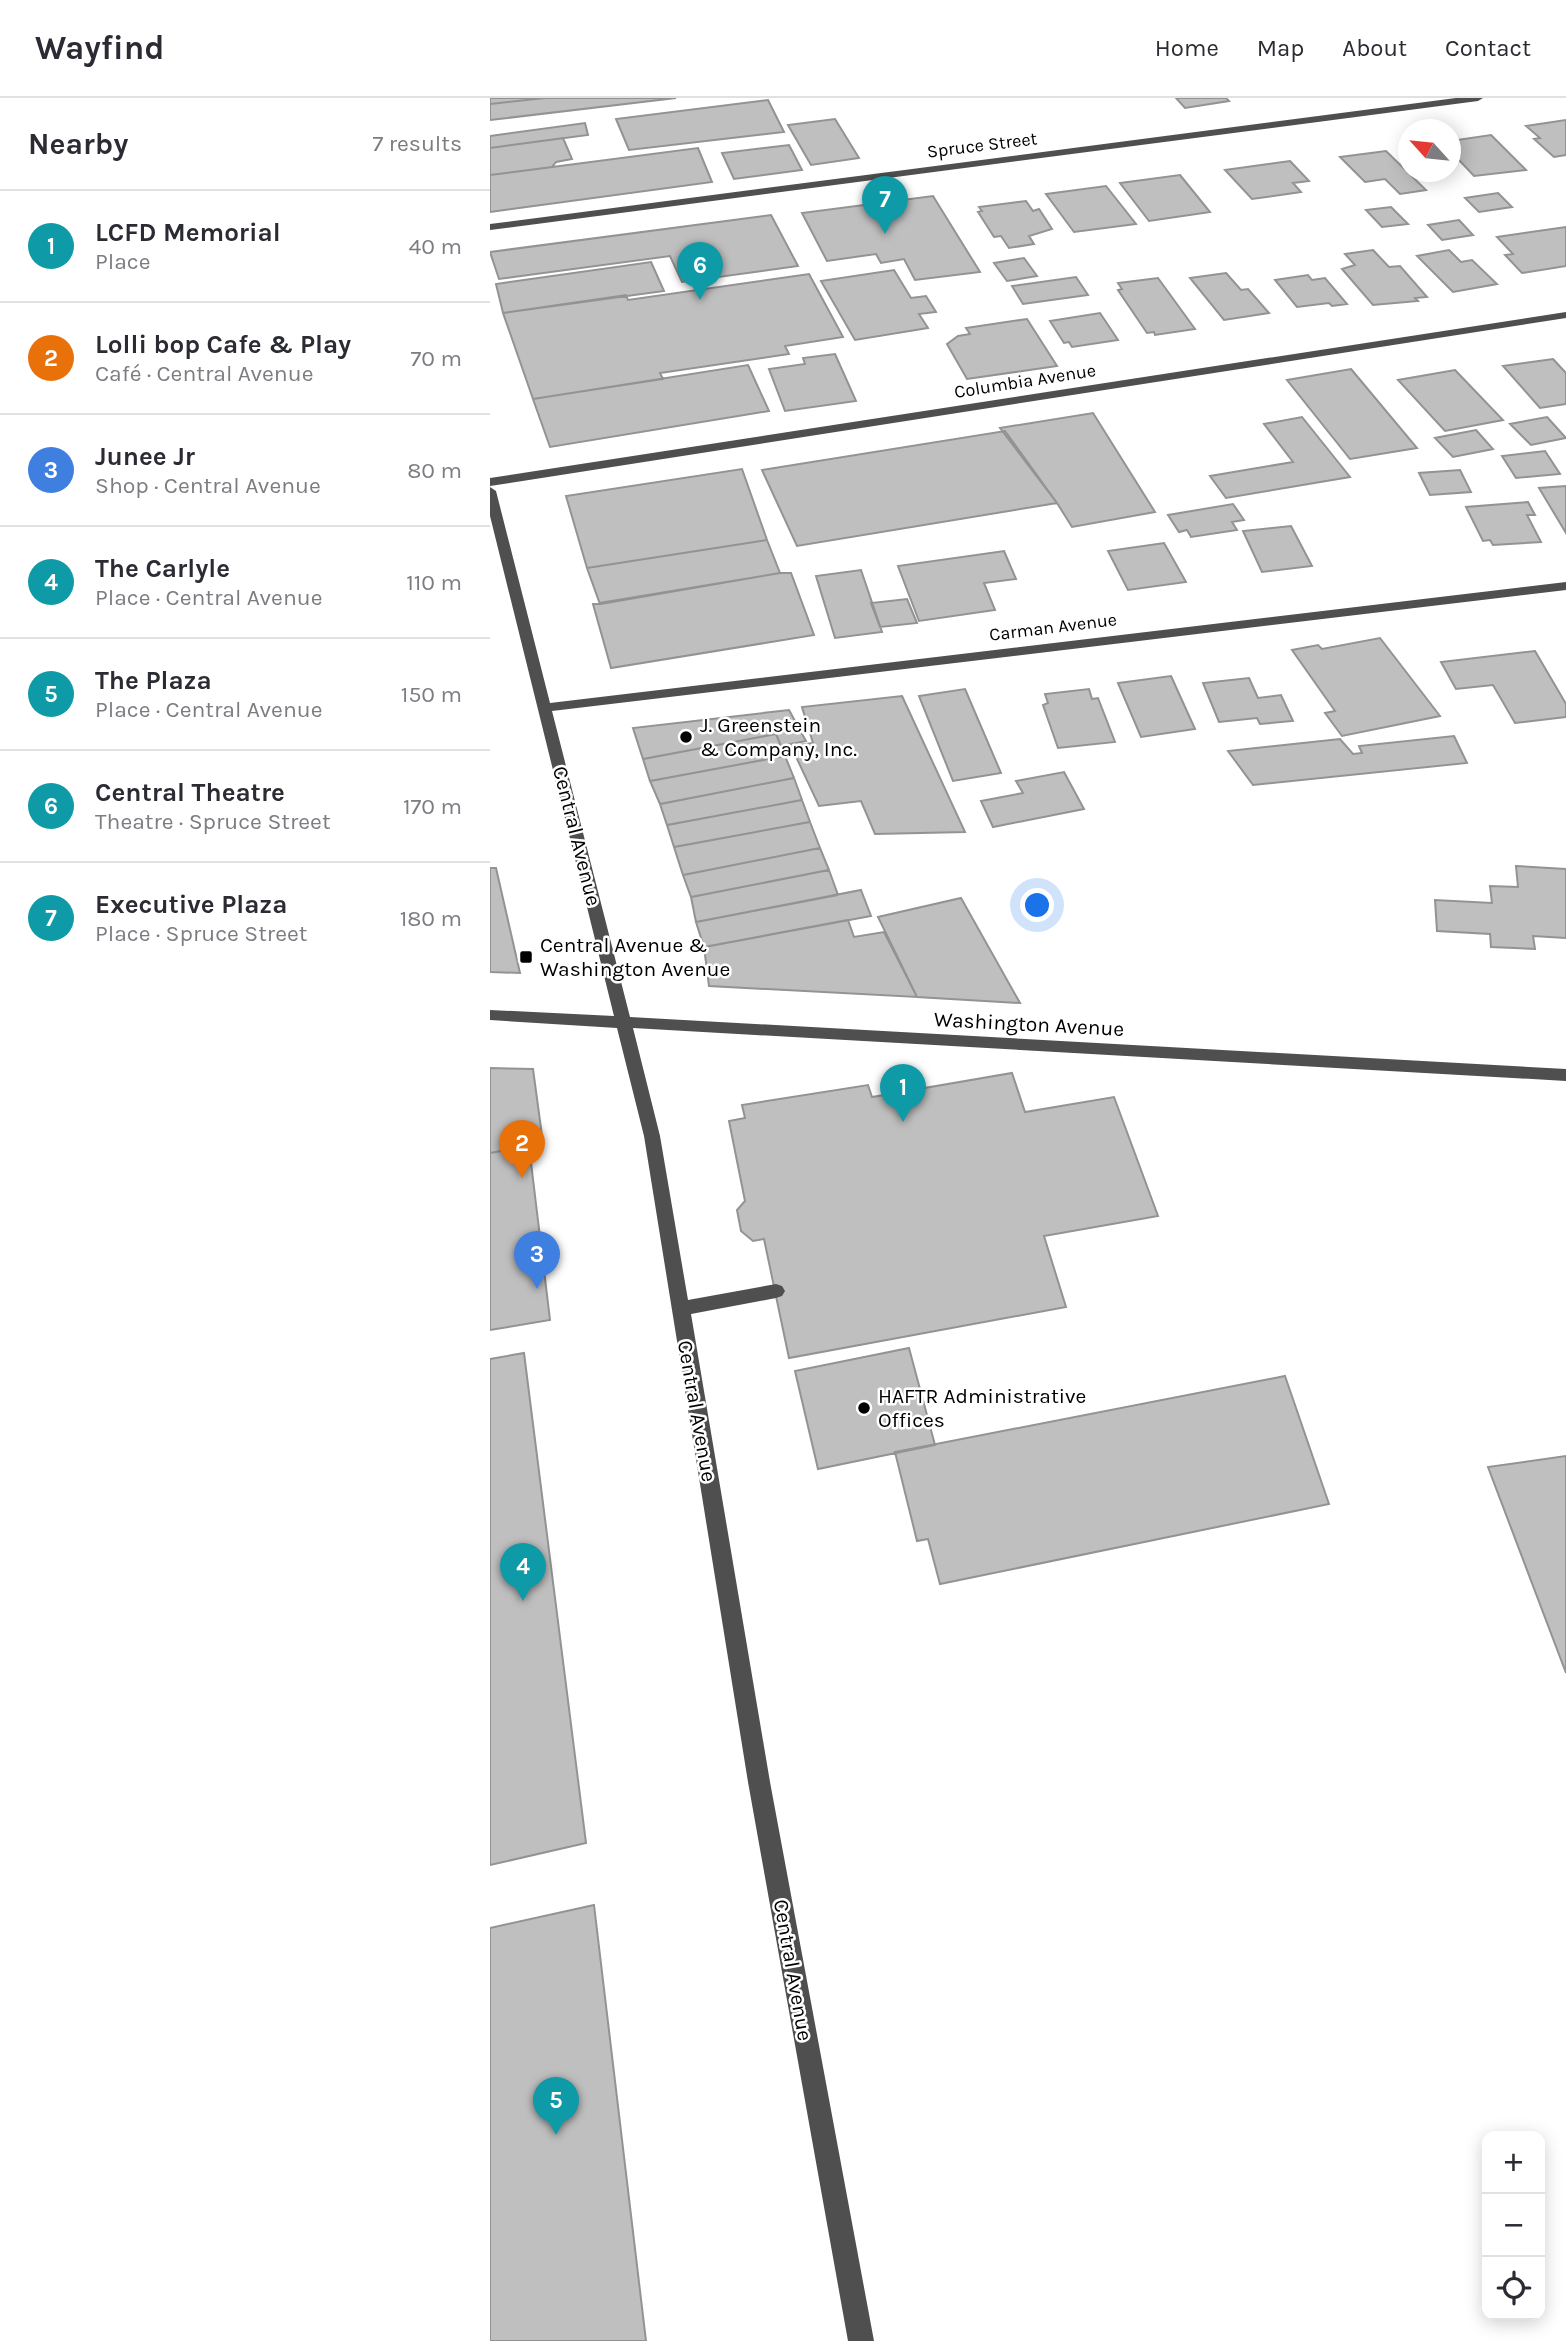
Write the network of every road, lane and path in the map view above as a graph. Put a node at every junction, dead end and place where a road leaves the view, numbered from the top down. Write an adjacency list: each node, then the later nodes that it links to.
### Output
1 (1478, 98): 2 (street, Spruce Street)
2 (490, 227)
3 (1566, 315): 4 (street, Columbia Avenue)
4 (490, 482)
5 (490, 491): 7 (street, Central Avenue)
6 (1566, 586): 7 (street, Carman Avenue)
7 (545, 708): 9 (street, Central Avenue)
8 (490, 1015): 9 (street, Washington Avenue)
9 (625, 1022): 10 (street, Washington Avenue); 12 (street, Central Avenue)
10 (1566, 1075)
11 (776, 1291): 12 (street)
12 (680, 1309): 13 (street, Central Avenue)
13 (861, 2341)

